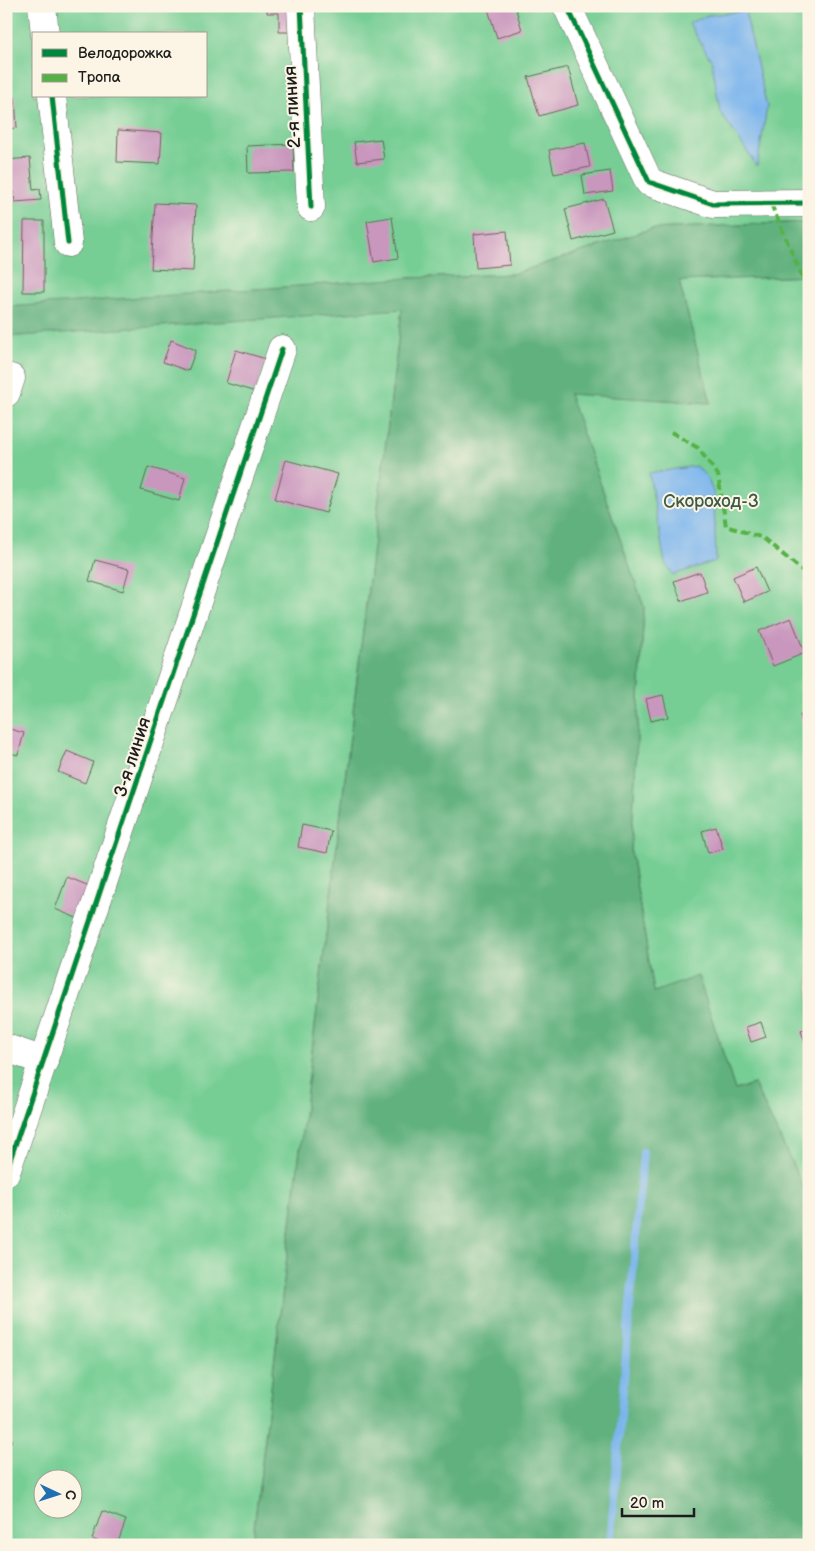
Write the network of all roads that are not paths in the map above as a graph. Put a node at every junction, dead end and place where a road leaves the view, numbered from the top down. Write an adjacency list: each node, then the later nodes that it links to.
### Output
1 (42, 6): 4 (street)
2 (301, 6): 7 (street, 2-я линия)
3 (567, 6): 6 (street)
4 (45, 32)
5 (52, 98): 8 (street)
6 (809, 203)
7 (310, 207)
8 (68, 243)
9 (282, 349): 11 (street, 3-я линия)
10 (6, 1048): 11 (street)
11 (44, 1061): 12 (street, 3-я линия)
12 (6, 1172)

